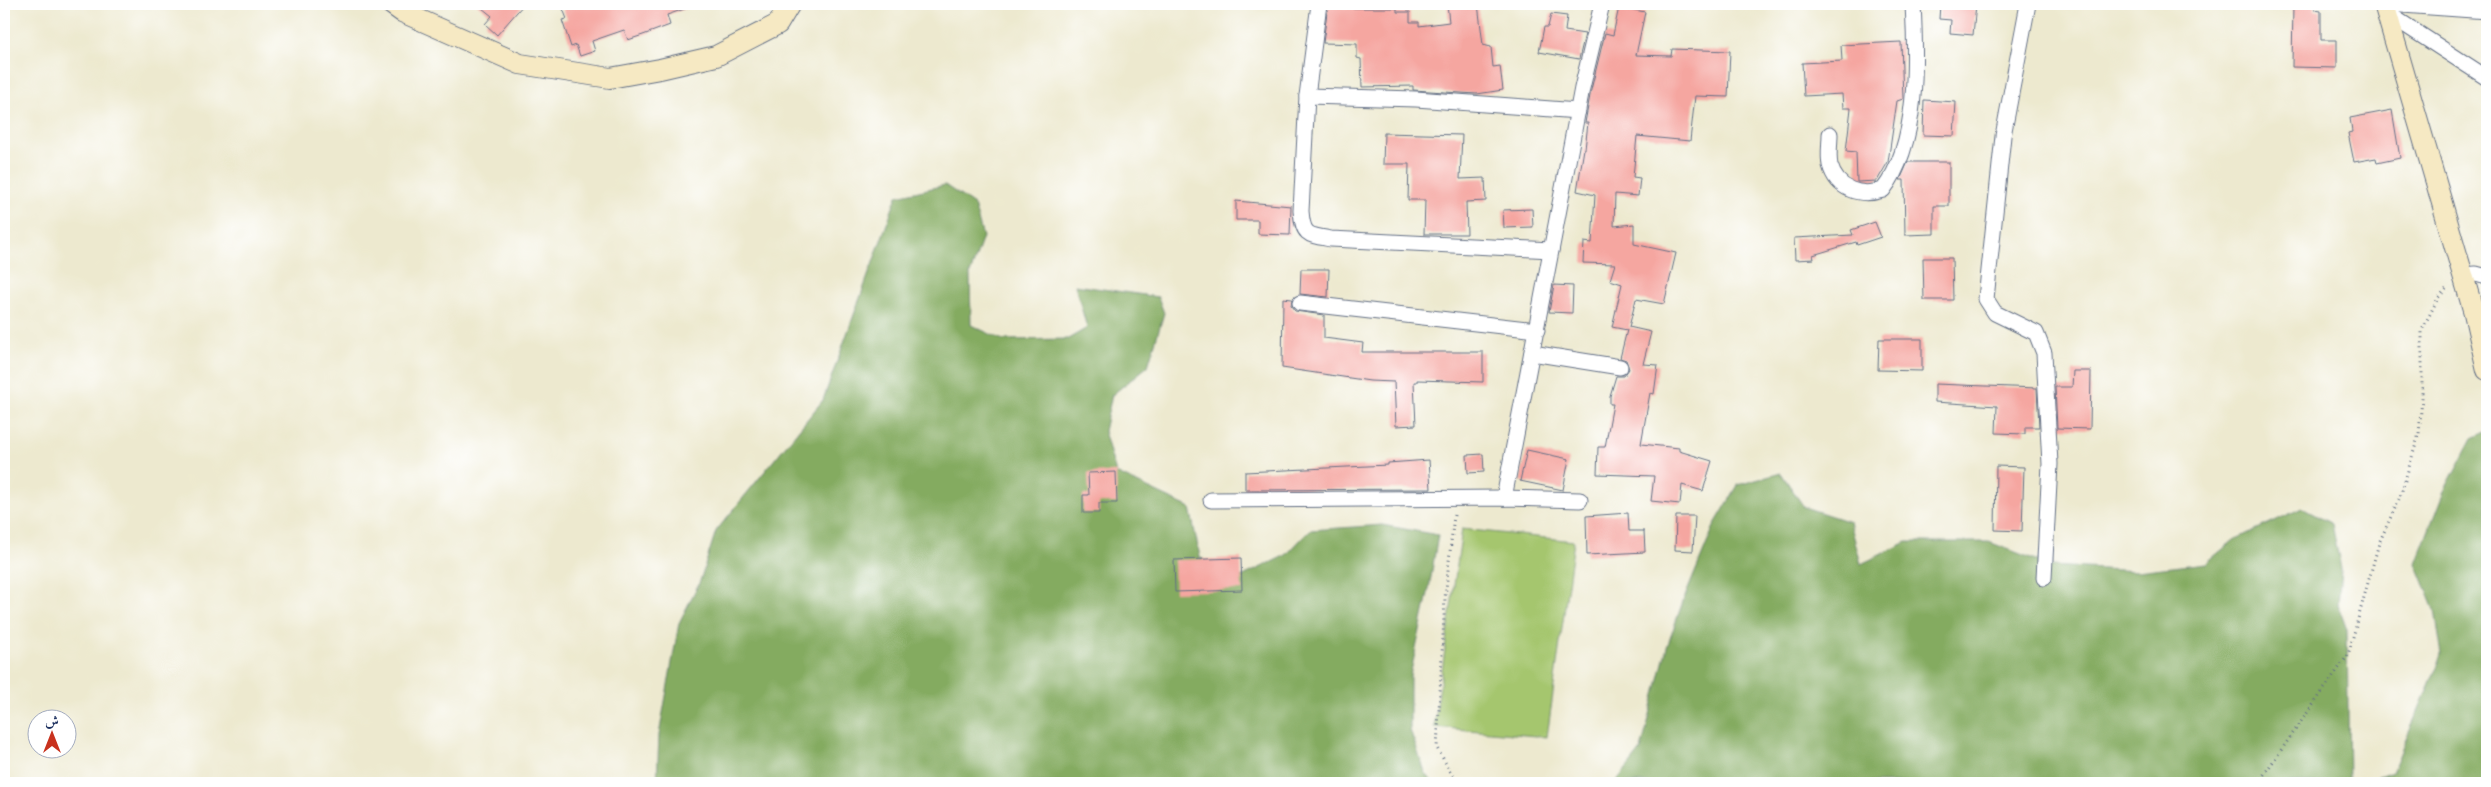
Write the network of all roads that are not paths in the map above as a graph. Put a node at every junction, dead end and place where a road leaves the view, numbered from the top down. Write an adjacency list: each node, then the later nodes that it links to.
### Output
1 (391, 4): 2 (street)
2 (790, 4)
3 (1319, 4): 10 (street)
4 (1602, 4): 11 (street)
5 (1913, 4): 12 (street)
6 (2028, 4): 24 (street)
7 (2386, 7): 8 (street); 9 (street); 14 (street)
8 (2487, 11)
9 (2487, 78)
10 (1307, 96): 11 (street); 13 (street)
11 (1578, 112): 13 (street)
12 (1830, 134)
13 (1551, 250): 17 (street)
14 (2463, 275): 15 (street); 20 (street)
15 (2487, 278)
16 (1300, 303): 17 (street)
17 (1537, 330): 18 (street)
18 (1532, 352): 19 (street); 21 (street)
19 (1620, 367)
20 (2487, 370)
21 (1504, 498): 22 (street); 23 (street)
22 (1210, 500)
23 (1580, 500)
24 (2044, 578)

